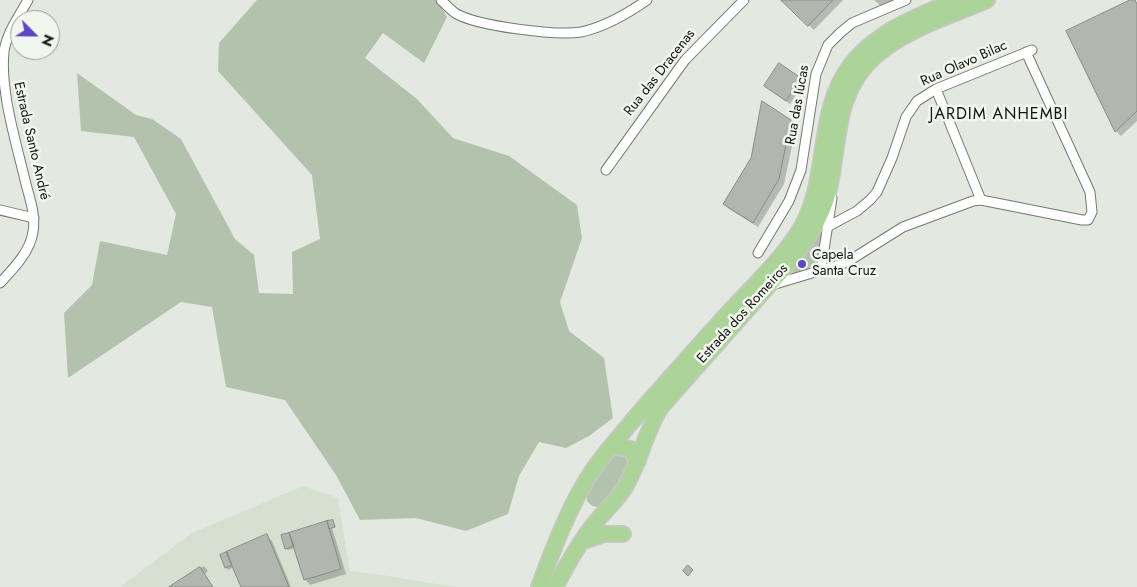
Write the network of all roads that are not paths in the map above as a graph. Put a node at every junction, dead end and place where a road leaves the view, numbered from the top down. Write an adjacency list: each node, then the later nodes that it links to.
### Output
1 (28, 0): 13 (street, Estrada Santo André)
2 (441, 0): 3 (street)
3 (647, 0)
4 (744, 0): 9 (street, Rua das Dracenas)
5 (906, 0): 15 (street, Rua das Iúcas)
6 (956, 0): 19 (main road, Estrada dos Romeiros)
7 (987, 0): 10 (main road, Estrada dos Romeiros)
8 (936, 89): 11 (street); 11 (street, Rua Olavo Bilac); 14 (street, Rua Olavo Bilac)
9 (606, 170)
10 (831, 176): 14 (street); 18 (main road, Estrada dos Romeiros)
11 (981, 200): 16 (street)
12 (0, 210): 13 (street)
13 (34, 218): 17 (street, Estrada Santo André)
14 (829, 226): 16 (street)
15 (758, 253)
16 (821, 269): 18 (street)
17 (0, 283)
18 (768, 286): 20 (main road, Estrada dos Romeiros)
19 (612, 446): 20 (main road); 21 (main road, Estrada dos Romeiros)
20 (638, 461): 22 (main road, Estrada dos Romeiros)
21 (580, 494): 22 (main road); 25 (main road, Estrada dos Romeiros)
22 (598, 519): 24 (main road, Estrada dos Romeiros)
23 (623, 534): 24 (main road)
24 (581, 542): 26 (main road, Estrada dos Romeiros)
25 (537, 587)
26 (556, 587)

